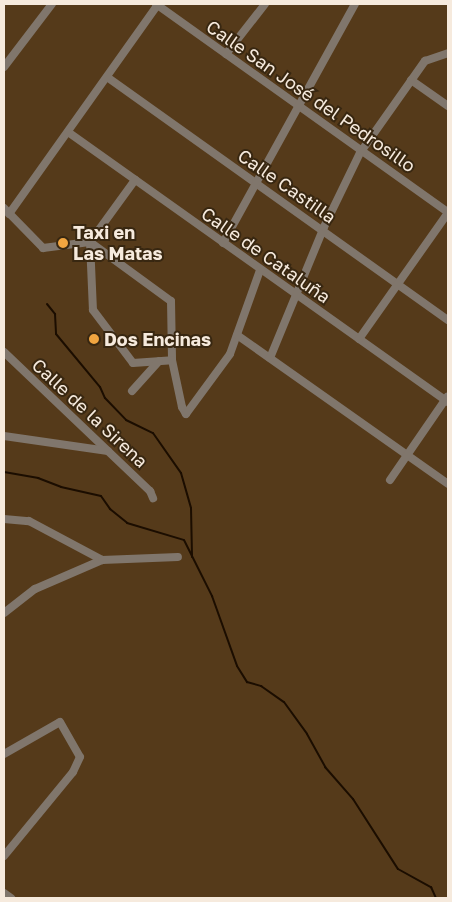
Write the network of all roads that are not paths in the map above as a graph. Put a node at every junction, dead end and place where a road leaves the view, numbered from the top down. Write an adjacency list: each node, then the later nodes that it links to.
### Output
1 (52, 4): 7 (street)
2 (157, 4): 5 (street, Calle San José del Pedrosillo); 8 (street)
3 (265, 4): 5 (street)
4 (355, 4): 10 (street)
5 (226, 54): 10 (street, Calle San José del Pedrosillo)
6 (448, 54): 9 (street)
7 (4, 67)
8 (107, 77): 12 (street); 15 (street, Calle Castilla)
9 (411, 80): 11 (street); 13 (street)
10 (298, 106): 13 (street, Calle San José del Pedrosillo); 15 (street)
11 (448, 106)
12 (68, 132): 14 (street, Calle de Cataluña); 16 (street)
13 (362, 151): 17 (street, Calle San José del Pedrosillo); 18 (street)
14 (135, 180): 19 (street); 20 (street, Calle de Cataluña)
15 (256, 183): 18 (street, Calle Castilla); 20 (street)
16 (6, 211): 19 (street)
17 (448, 212): 22 (street)
18 (323, 229): 22 (street, Calle Castilla); 23 (street)
19 (90, 242): 29 (street); 30 (street)
20 (223, 243): 21 (street, Calle de Cataluña)
21 (260, 270): 23 (street, Calle de Cataluña); 25 (street)
22 (398, 284): 24 (street, Calle Castilla); 26 (street)
23 (297, 295): 26 (street, Calle de Cataluña); 28 (street)
24 (448, 320)
25 (238, 335): 28 (street); 29 (street)
26 (359, 339): 32 (street, Calle de Cataluña)
27 (4, 352): 34 (street, Calle de la Sirena)
28 (270, 358): 35 (street)
29 (172, 360): 30 (street)
30 (159, 361): 31 (street)
31 (132, 391)
32 (447, 399): 35 (street)
33 (4, 436): 34 (street)
34 (108, 451): 38 (street, Calle de la Sirena)
35 (407, 456): 36 (street); 37 (street)
36 (390, 480)
37 (448, 484)
38 (153, 498)
39 (4, 519): 41 (street)
40 (178, 557): 41 (street)
41 (102, 560): 42 (street)
42 (4, 613)
43 (4, 754): 44 (street)
44 (4, 856)
45 (4, 893): 46 (street)
46 (10, 898)

